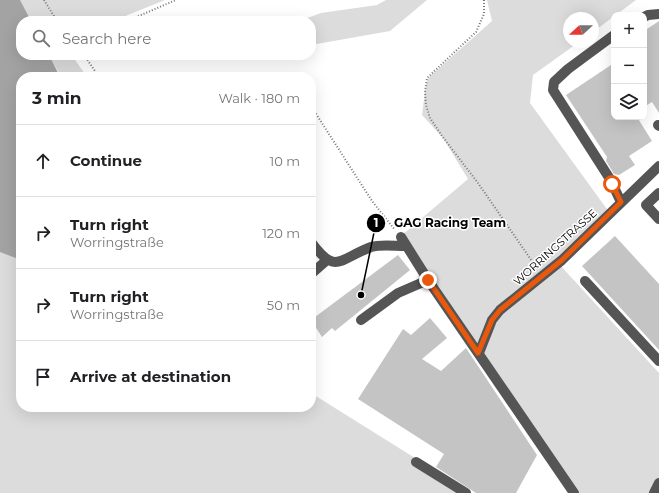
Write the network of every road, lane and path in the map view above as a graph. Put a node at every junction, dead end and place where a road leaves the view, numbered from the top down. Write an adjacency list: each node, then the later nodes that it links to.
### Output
1 (44, 0): 5 (path)
2 (176, 0): 6 (path)
3 (484, 0): 20 (path)
4 (659, 14): 7 (street)
5 (54, 16)
6 (138, 16)
7 (647, 16)
8 (611, 37): 14 (street)
9 (87, 60): 10 (path)
10 (96, 72)
11 (316, 114): 16 (path)
12 (659, 166): 14 (street, WORRINGSTRASSE)
13 (659, 193): 15 (street)
14 (621, 202): 20 (street, WORRINGSTRASSE)
15 (659, 219)
16 (403, 241): 18 (street); 21 (street)
17 (316, 248): 18 (street)
18 (327, 260): 19 (street)
19 (316, 270)
20 (542, 276): 24 (street, WORRINGSTRASSE)
21 (428, 280): 23 (street); 24 (street)
22 (585, 281): 25 (street)
23 (361, 320)
24 (478, 353): 29 (street)
25 (659, 361)
26 (416, 462): 28 (street)
27 (659, 483): 30 (street)
28 (466, 493)
29 (574, 493)
30 (654, 493)

